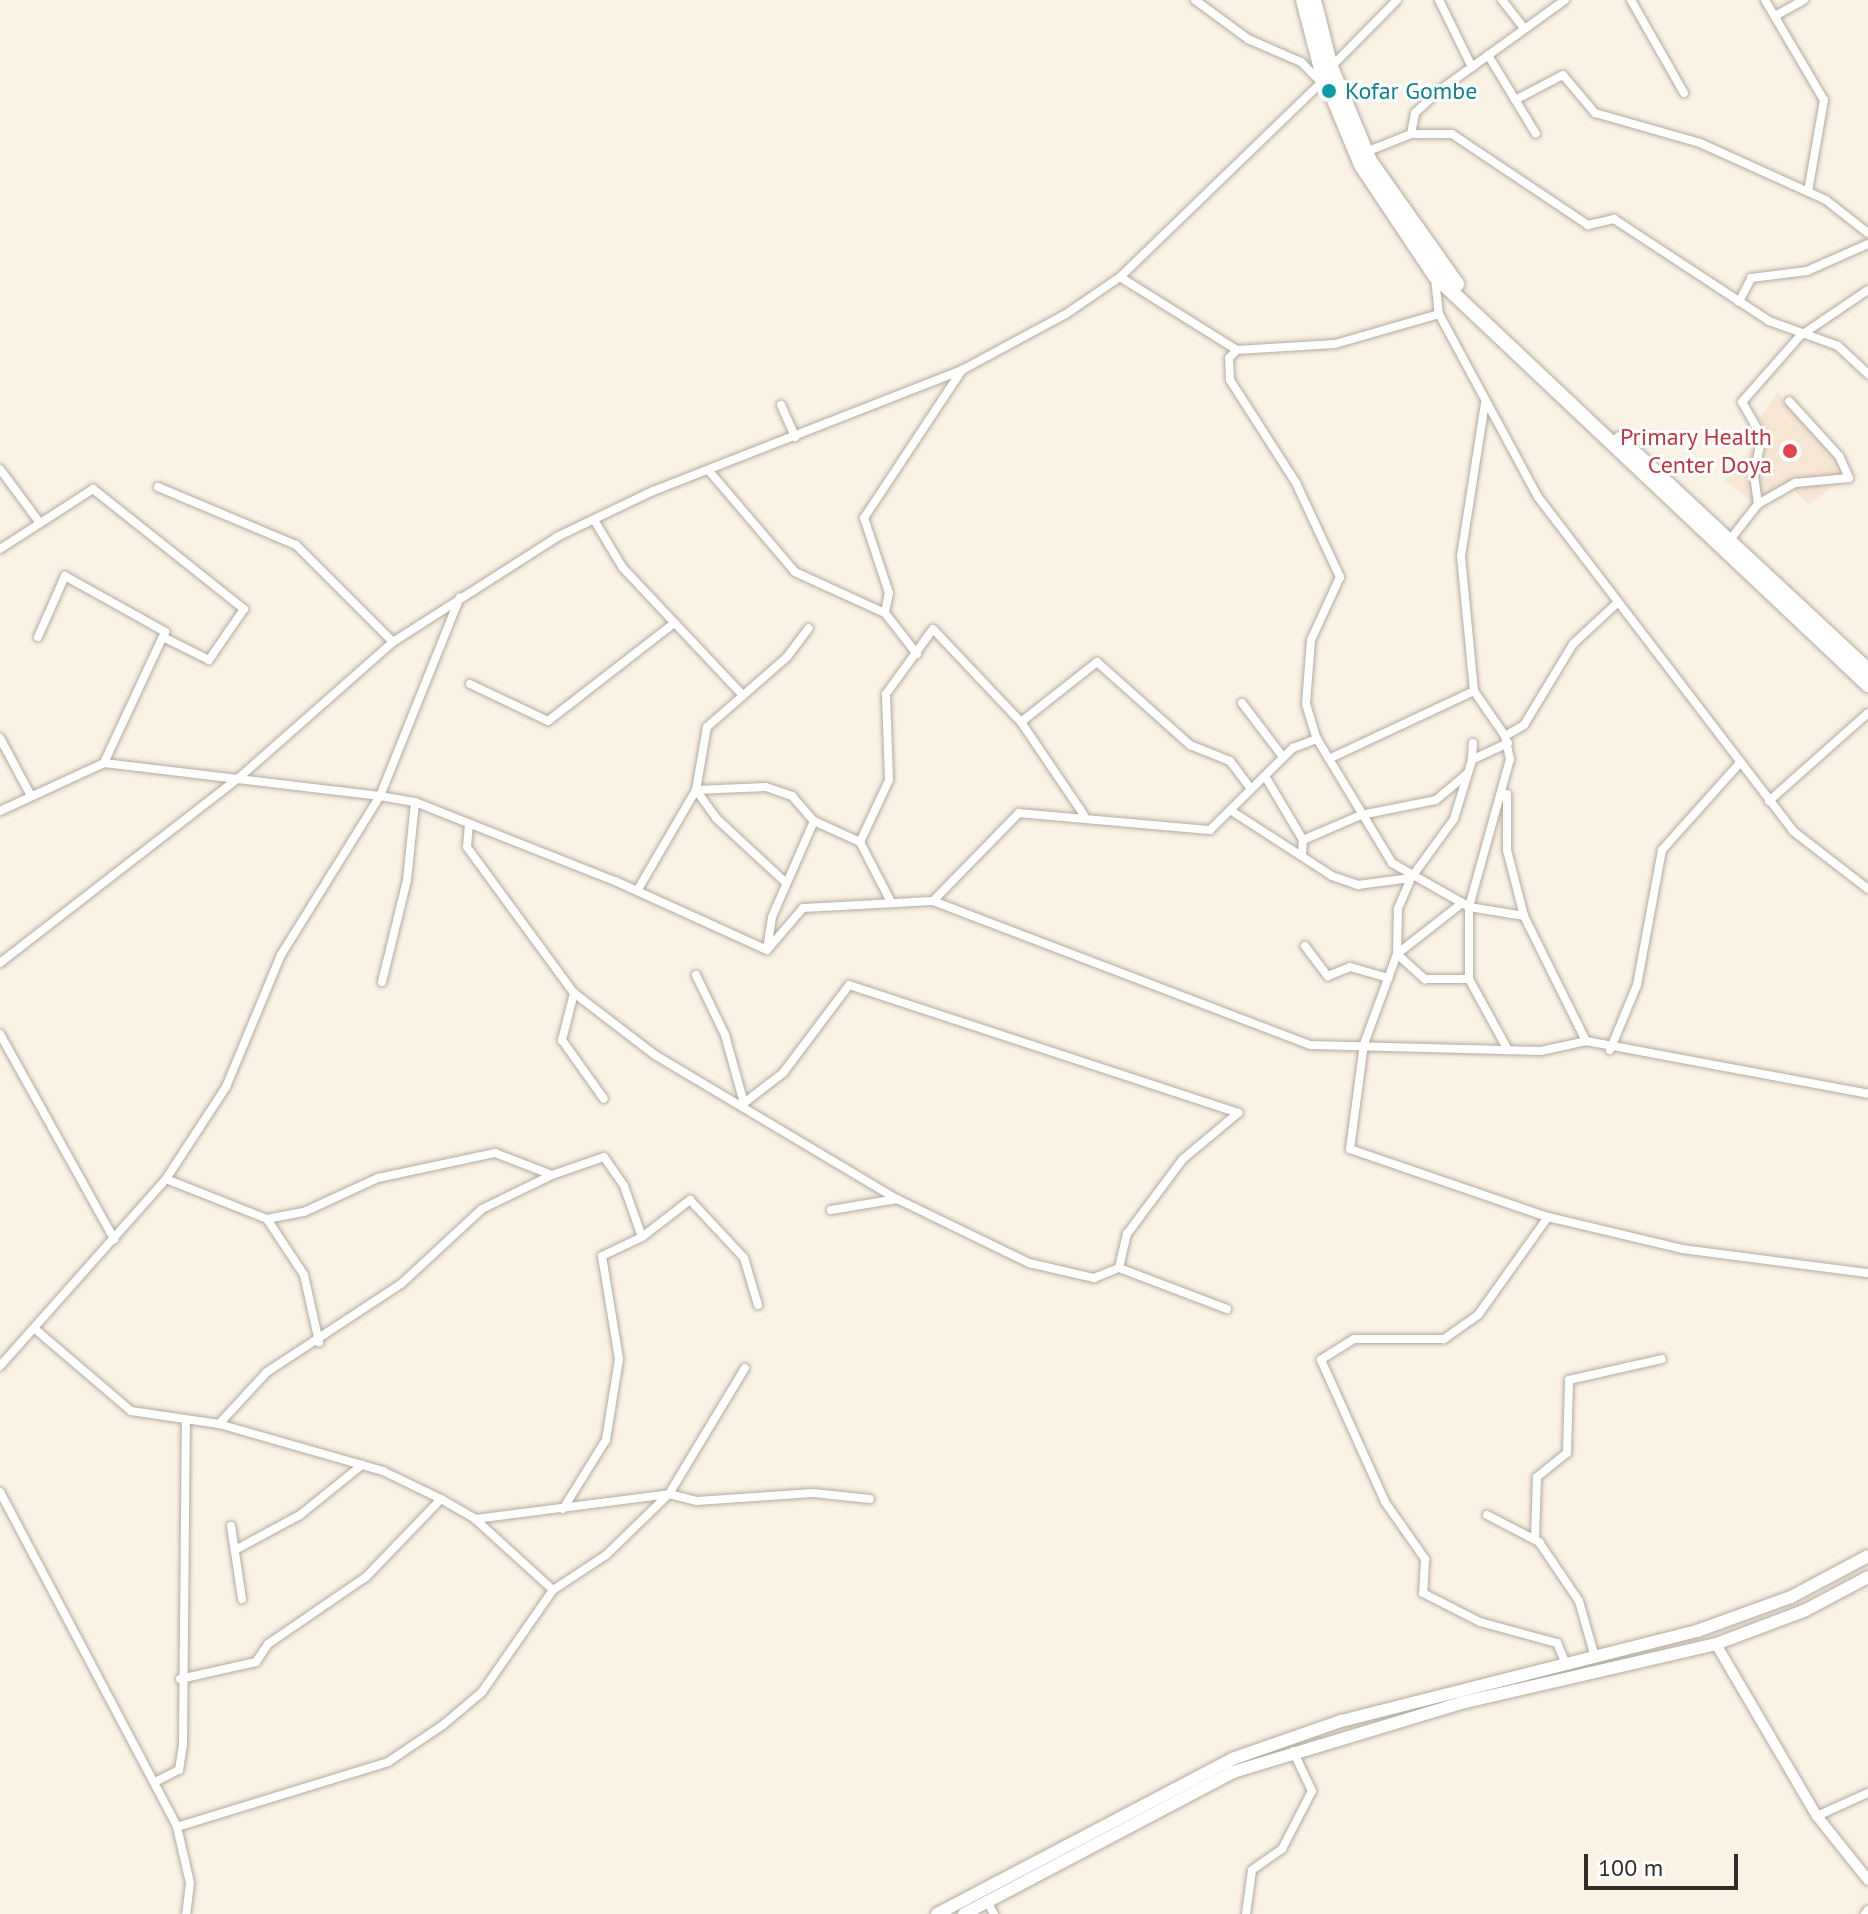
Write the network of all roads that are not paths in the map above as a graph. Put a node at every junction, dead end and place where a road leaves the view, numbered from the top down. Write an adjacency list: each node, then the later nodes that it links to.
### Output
1 (1195, 0): 15 (street)
2 (1303, 0): 15 (highway)
3 (1314, 0): 15 (highway)
4 (1397, 0): 15 (street)
5 (1439, 0): 14 (street)
6 (1502, 0): 12 (street)
7 (1565, 0): 12 (street)
8 (1631, 0): 16 (street)
9 (1765, 0): 11 (street)
10 (1804, 0): 11 (street)
11 (1775, 16): 21 (street)
12 (1523, 27): 13 (street)
13 (1488, 55): 14 (street); 17 (street)
14 (1472, 67): 18 (street)
15 (1326, 76): 20 (highway); 24 (highway); 25 (street)
16 (1684, 93)
17 (1515, 100): 19 (street); 21 (street)
18 (1411, 134): 20 (street); 27 (street)
19 (1536, 134)
20 (1366, 152): 43 (highway)
21 (1808, 192): 22 (street)
22 (1868, 233)
23 (1868, 244): 27 (street)
24 (1435, 276): 28 (street); 56 (highway)
25 (1120, 277): 30 (street); 31 (street)
26 (1868, 290): 29 (street)
27 (1739, 302): 29 (street)
28 (1439, 314): 30 (street); 34 (street)
29 (1800, 336): 32 (street); 40 (street)
30 (1237, 350): 63 (street)
31 (962, 370): 36 (street); 47 (street)
32 (1868, 374)
33 (1789, 401): 40 (street)
34 (1485, 402): 46 (street); 57 (street)
35 (781, 405): 36 (street)
36 (795, 437): 38 (street)
37 (0, 469): 42 (street)
38 (710, 472): 41 (street); 47 (street)
39 (158, 487): 52 (street)
40 (1758, 504): 43 (street)
41 (594, 520): 45 (street); 48 (street)
42 (40, 523): 44 (street); 51 (street)
43 (1729, 541): 54 (highway)
44 (0, 549)
45 (460, 597): 52 (street); 78 (street)
46 (1616, 604): 64 (street); 70 (street)
47 (885, 613): 53 (street)
48 (673, 624): 55 (street); 58 (street)
49 (809, 628): 58 (street)
50 (38, 637): 51 (street)
51 (165, 638): 69 (street)
52 (393, 642): 72 (street)
53 (917, 654): 61 (street); 88 (street)
54 (1868, 670)
55 (470, 684)
56 (1868, 685)
57 (1474, 691): 64 (street); 67 (street)
58 (741, 693): 76 (street)
59 (1242, 703): 66 (street)
60 (1868, 713): 79 (street)
61 (1021, 722): 75 (street); 83 (street)
62 (0, 738): 77 (street)
63 (1317, 739): 66 (street); 67 (street)
64 (1506, 740): 68 (street); 74 (street)
65 (1473, 743): 68 (street)
66 (1283, 757): 73 (street)
67 (1333, 757): 84 (street)
68 (1472, 760): 71 (street)
69 (104, 763): 72 (street); 77 (street)
70 (1739, 764): 79 (street); 111 (street)
71 (1468, 773): 84 (street); 90 (street)
72 (242, 775): 78 (street); 101 (street)
73 (1265, 776): 75 (street); 87 (street)
74 (1507, 781): 96 (street); 97 (street)
75 (1250, 788): 81 (street)
76 (696, 790): 85 (street); 91 (street); 93 (street)
77 (30, 794): 82 (street)
78 (380, 796): 80 (street); 116 (street)
79 (1769, 801): 92 (street)
80 (415, 802): 86 (street); 105 (street)
81 (1230, 810): 83 (street); 89 (street)
82 (0, 811)
83 (1084, 815): 94 (street)
84 (1361, 815): 87 (street); 90 (street)
85 (814, 821): 88 (street); 91 (street)
86 (469, 824): 93 (street); 106 (street)
87 (1303, 840): 89 (street)
88 (860, 842): 95 (street)
89 (1302, 855): 90 (street)
90 (1411, 878): 96 (street); 100 (street)
91 (785, 882): 99 (street)
92 (1868, 889)
93 (637, 891): 99 (street)
94 (933, 901): 95 (street); 109 (street)
95 (891, 902): 99 (street)
96 (1465, 905): 97 (street); 100 (street); 104 (street)
97 (1524, 916): 108 (street)
98 (1305, 946): 103 (street)
99 (767, 950)
100 (1397, 954): 103 (street); 104 (street)
101 (0, 963)
102 (696, 975): 114 (street)
103 (1388, 978): 109 (street)
104 (1469, 979): 110 (street)
105 (382, 982)
106 (574, 993): 113 (street); 114 (street)
107 (0, 1034): 122 (street)
108 (1586, 1041): 110 (street); 111 (street)
109 (1364, 1044): 110 (street); 119 (street)
110 (1508, 1050)
111 (1610, 1050): 112 (street)
112 (1868, 1094)
113 (604, 1099)
114 (744, 1103): 117 (street); 123 (street)
115 (552, 1175): 120 (street); 121 (street); 128 (street)
116 (166, 1179): 120 (street); 122 (street)
117 (897, 1199): 118 (street); 123 (street)
118 (831, 1210)
119 (1548, 1217): 124 (street); 151 (street)
120 (267, 1219): 128 (street)
121 (642, 1237): 125 (street); 139 (street)
122 (114, 1239): 127 (street)
123 (1119, 1268): 126 (street)
124 (1868, 1273)
125 (758, 1305)
126 (1227, 1309)
127 (35, 1329): 130 (street); 132 (street)
128 (319, 1342): 133 (street)
129 (1662, 1359): 143 (street)
130 (0, 1366)
131 (745, 1368): 136 (street)
132 (186, 1421): 133 (street); 152 (street)
133 (219, 1424): 134 (street)
134 (362, 1465): 137 (street); 144 (street)
135 (0, 1492): 154 (street)
136 (669, 1494): 138 (street); 139 (street); 147 (street)
137 (441, 1499): 141 (street); 152 (street)
138 (870, 1499)
139 (563, 1509): 141 (street)
140 (1487, 1515): 143 (street)
141 (475, 1519): 147 (street)
142 (231, 1526): 144 (street)
143 (1535, 1539): 150 (street)
144 (237, 1549): 148 (street)
145 (1868, 1556): 150 (main road)
146 (1868, 1577): 149 (main road)
147 (553, 1590): 157 (street)
148 (242, 1599)
149 (1716, 1644): 153 (main road); 156 (street)
150 (1595, 1657): 151 (main road)
151 (1566, 1664): 161 (main road)
152 (180, 1679): 154 (street)
153 (1292, 1750): 159 (main road); 164 (street)
154 (155, 1782): 157 (street)
155 (1868, 1793): 156 (street)
156 (1817, 1816): 158 (street)
157 (177, 1827): 160 (street)
158 (1868, 1880)
159 (987, 1901): 162 (main road); 163 (street)
160 (186, 1914)
161 (937, 1914)
162 (964, 1914)
163 (994, 1914)
164 (1246, 1914)

